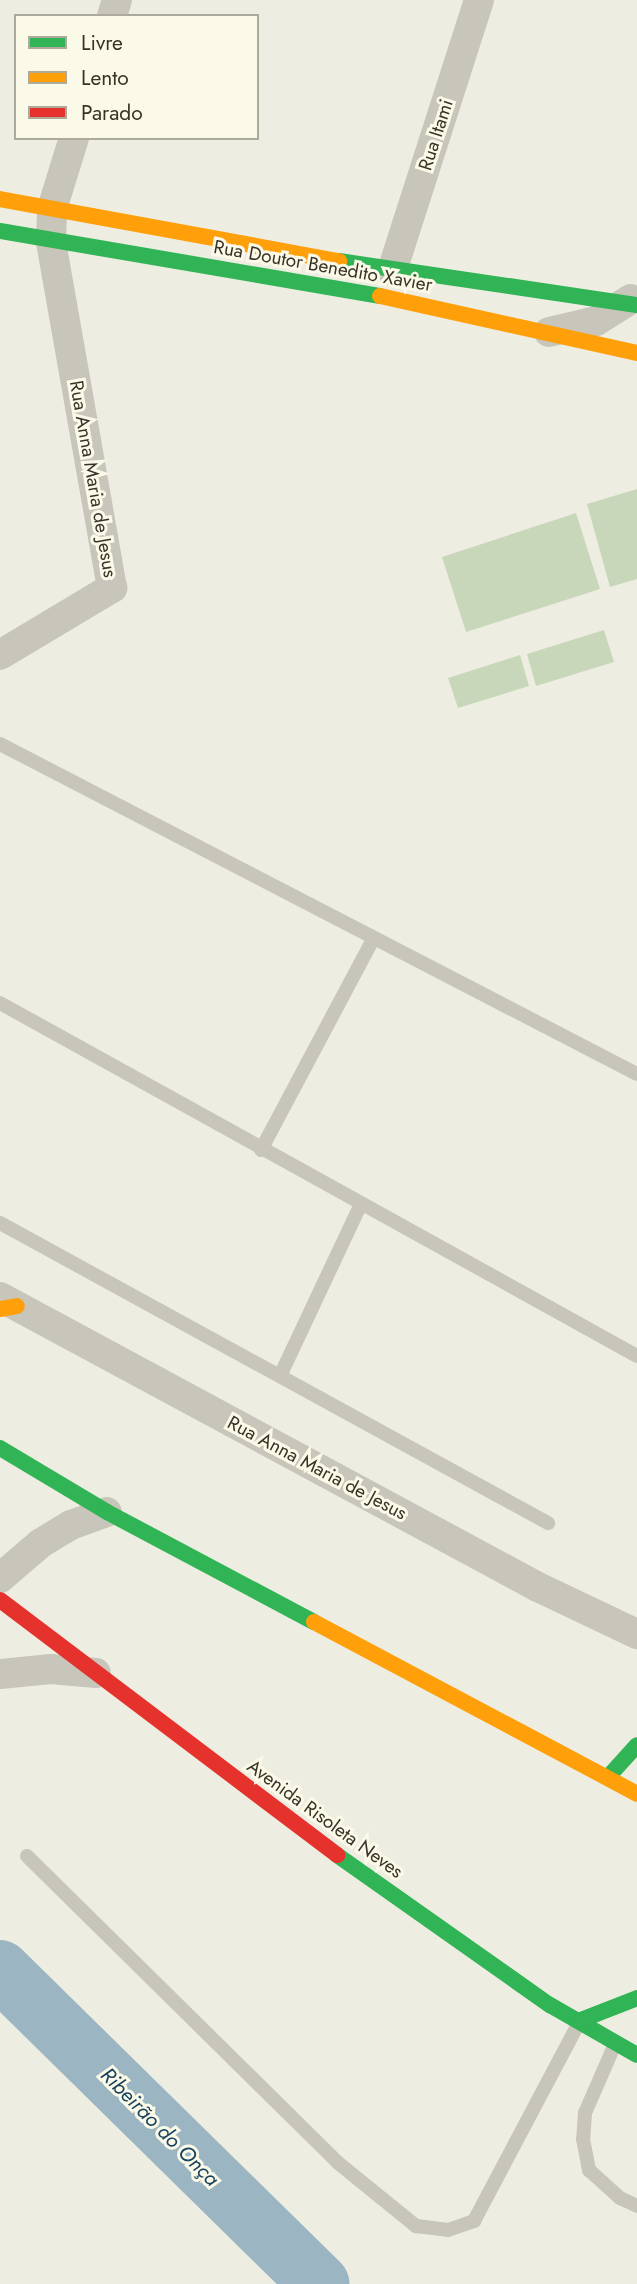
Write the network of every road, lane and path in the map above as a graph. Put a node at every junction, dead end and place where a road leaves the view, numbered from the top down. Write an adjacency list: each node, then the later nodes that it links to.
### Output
1 (479, 0): 7 (street, Rua Itami)
2 (73, 140): 4 (street)
3 (0, 199): 4 (main road, Rua Doutor Benedito Xavier)
4 (52, 209): 6 (street); 7 (main road, Rua Doutor Benedito Xavier)
5 (0, 231): 6 (main road, Rua Doutor Benedito Xavier)
6 (51, 242): 9 (main road, Rua Doutor Benedito Xavier); 11 (street, Rua Anna Maria de Jesus)
7 (392, 271): 8 (main road, Rua Doutor Benedito Xavier)
8 (633, 301): 9 (street)
9 (546, 332): 10 (main road, Rua Doutor Benedito Xavier)
10 (637, 353)
11 (0, 655)
12 (0, 744): 13 (lane)
13 (373, 939): 15 (lane); 16 (lane)
14 (0, 1003): 16 (lane)
15 (637, 1074)
16 (261, 1150): 17 (lane)
17 (360, 1206): 20 (lane); 21 (lane)
18 (0, 1223): 21 (lane)
19 (6, 1304): 27 (street, Rua Anna Maria de Jesus)
20 (637, 1356)
21 (280, 1376): 24 (lane)
22 (0, 1448): 23 (main road)
23 (107, 1512): 25 (street); 31 (main road)
24 (548, 1523)
25 (0, 1578)
26 (0, 1600): 28 (main road, Avenida Risoleta Neves)
27 (637, 1634)
28 (96, 1673): 29 (street); 35 (main road, Avenida Risoleta Neves)
29 (0, 1674)
30 (637, 1745): 31 (main road)
31 (608, 1777): 32 (main road)
32 (637, 1794)
33 (27, 1856): 35 (lane)
34 (637, 1998): 35 (main road)
35 (581, 2020): 36 (main road, Avenida Risoleta Neves)
36 (616, 2042): 37 (main road, Avenida Risoleta Neves); 38 (lane)
37 (637, 2055)
38 (637, 2206)

